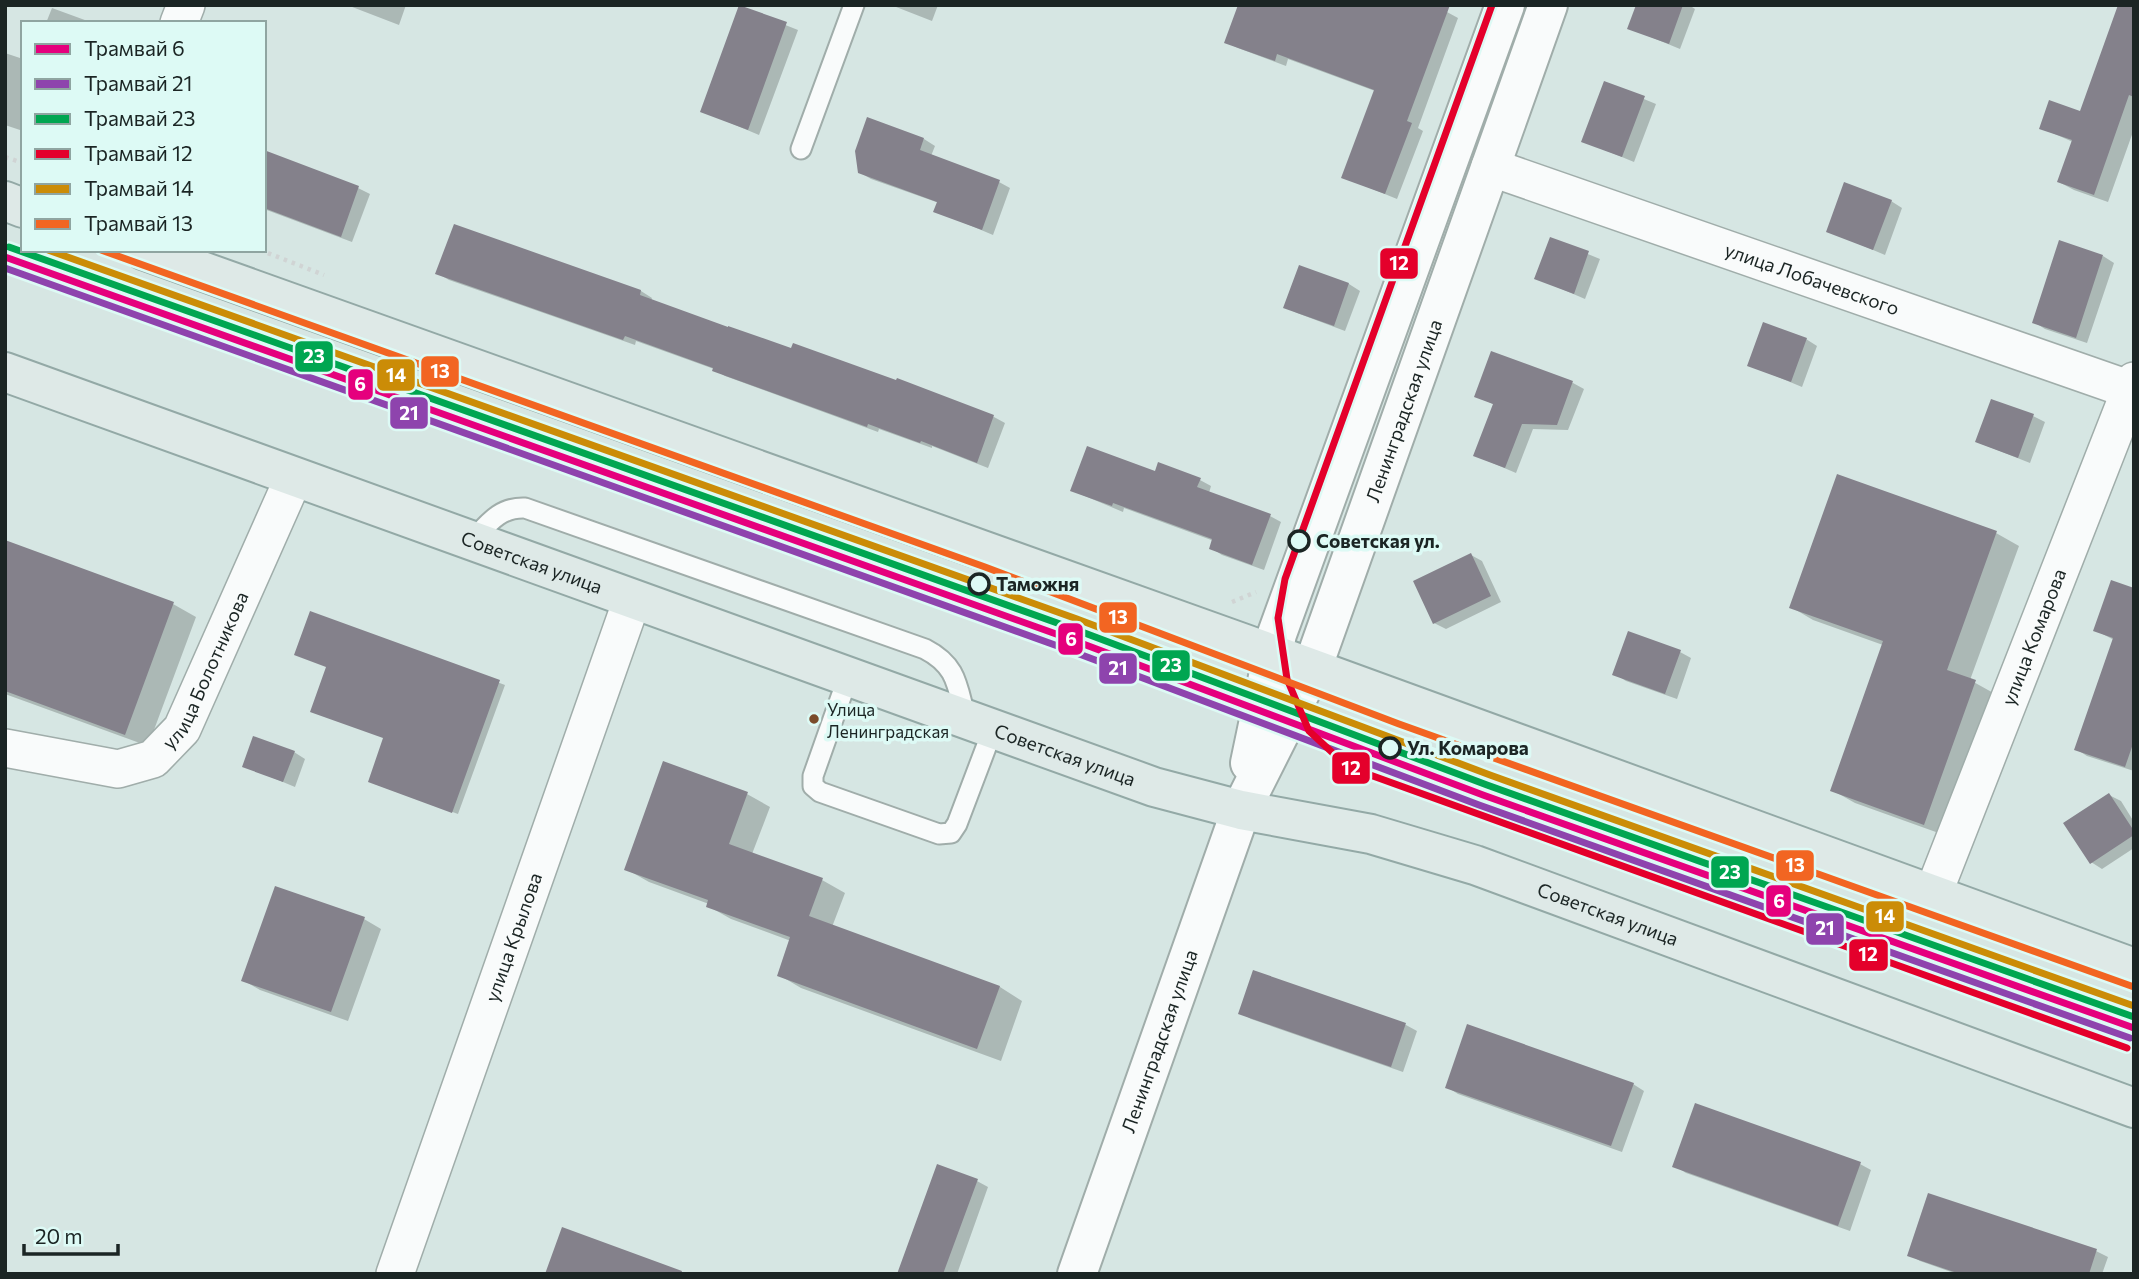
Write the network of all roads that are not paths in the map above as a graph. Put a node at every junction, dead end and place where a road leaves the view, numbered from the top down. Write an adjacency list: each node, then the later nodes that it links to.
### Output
1 (854, 5): 4 (lane)
2 (1505, 5): 12 (main road, Ленинградская улица)
3 (1548, 5): 5 (main road, Ленинградская улица)
4 (801, 149)
5 (1490, 167): 8 (street, улица Лобачевского); 13 (main road, Ленинградская улица)
6 (149, 252): 12 (main road)
7 (5, 372): 9 (main road, Советская улица)
8 (2133, 387): 18 (street, улица Комарова)
9 (294, 477): 10 (main road, Советская улица); 16 (street, улица Болотникова)
10 (471, 542): 11 (main road, Советская улица); 15 (lane)
11 (632, 600): 14 (main road, Советская улица); 21 (street, улица Крылова)
12 (1272, 654): 13 (main road); 17 (main road, Ленинградская улица)
13 (1312, 669): 17 (main road, Ленинградская улица); 18 (main road)
14 (848, 677): 15 (main road, Советская улица); 15 (lane)
15 (979, 724): 17 (main road, Советская улица)
16 (5, 748)
17 (1241, 810): 20 (main road, Советская улица); 22 (main road, Ленинградская улица)
18 (1933, 894): 19 (main road)
19 (2134, 968)
20 (2134, 1108)
21 (395, 1274)
22 (1077, 1274)

